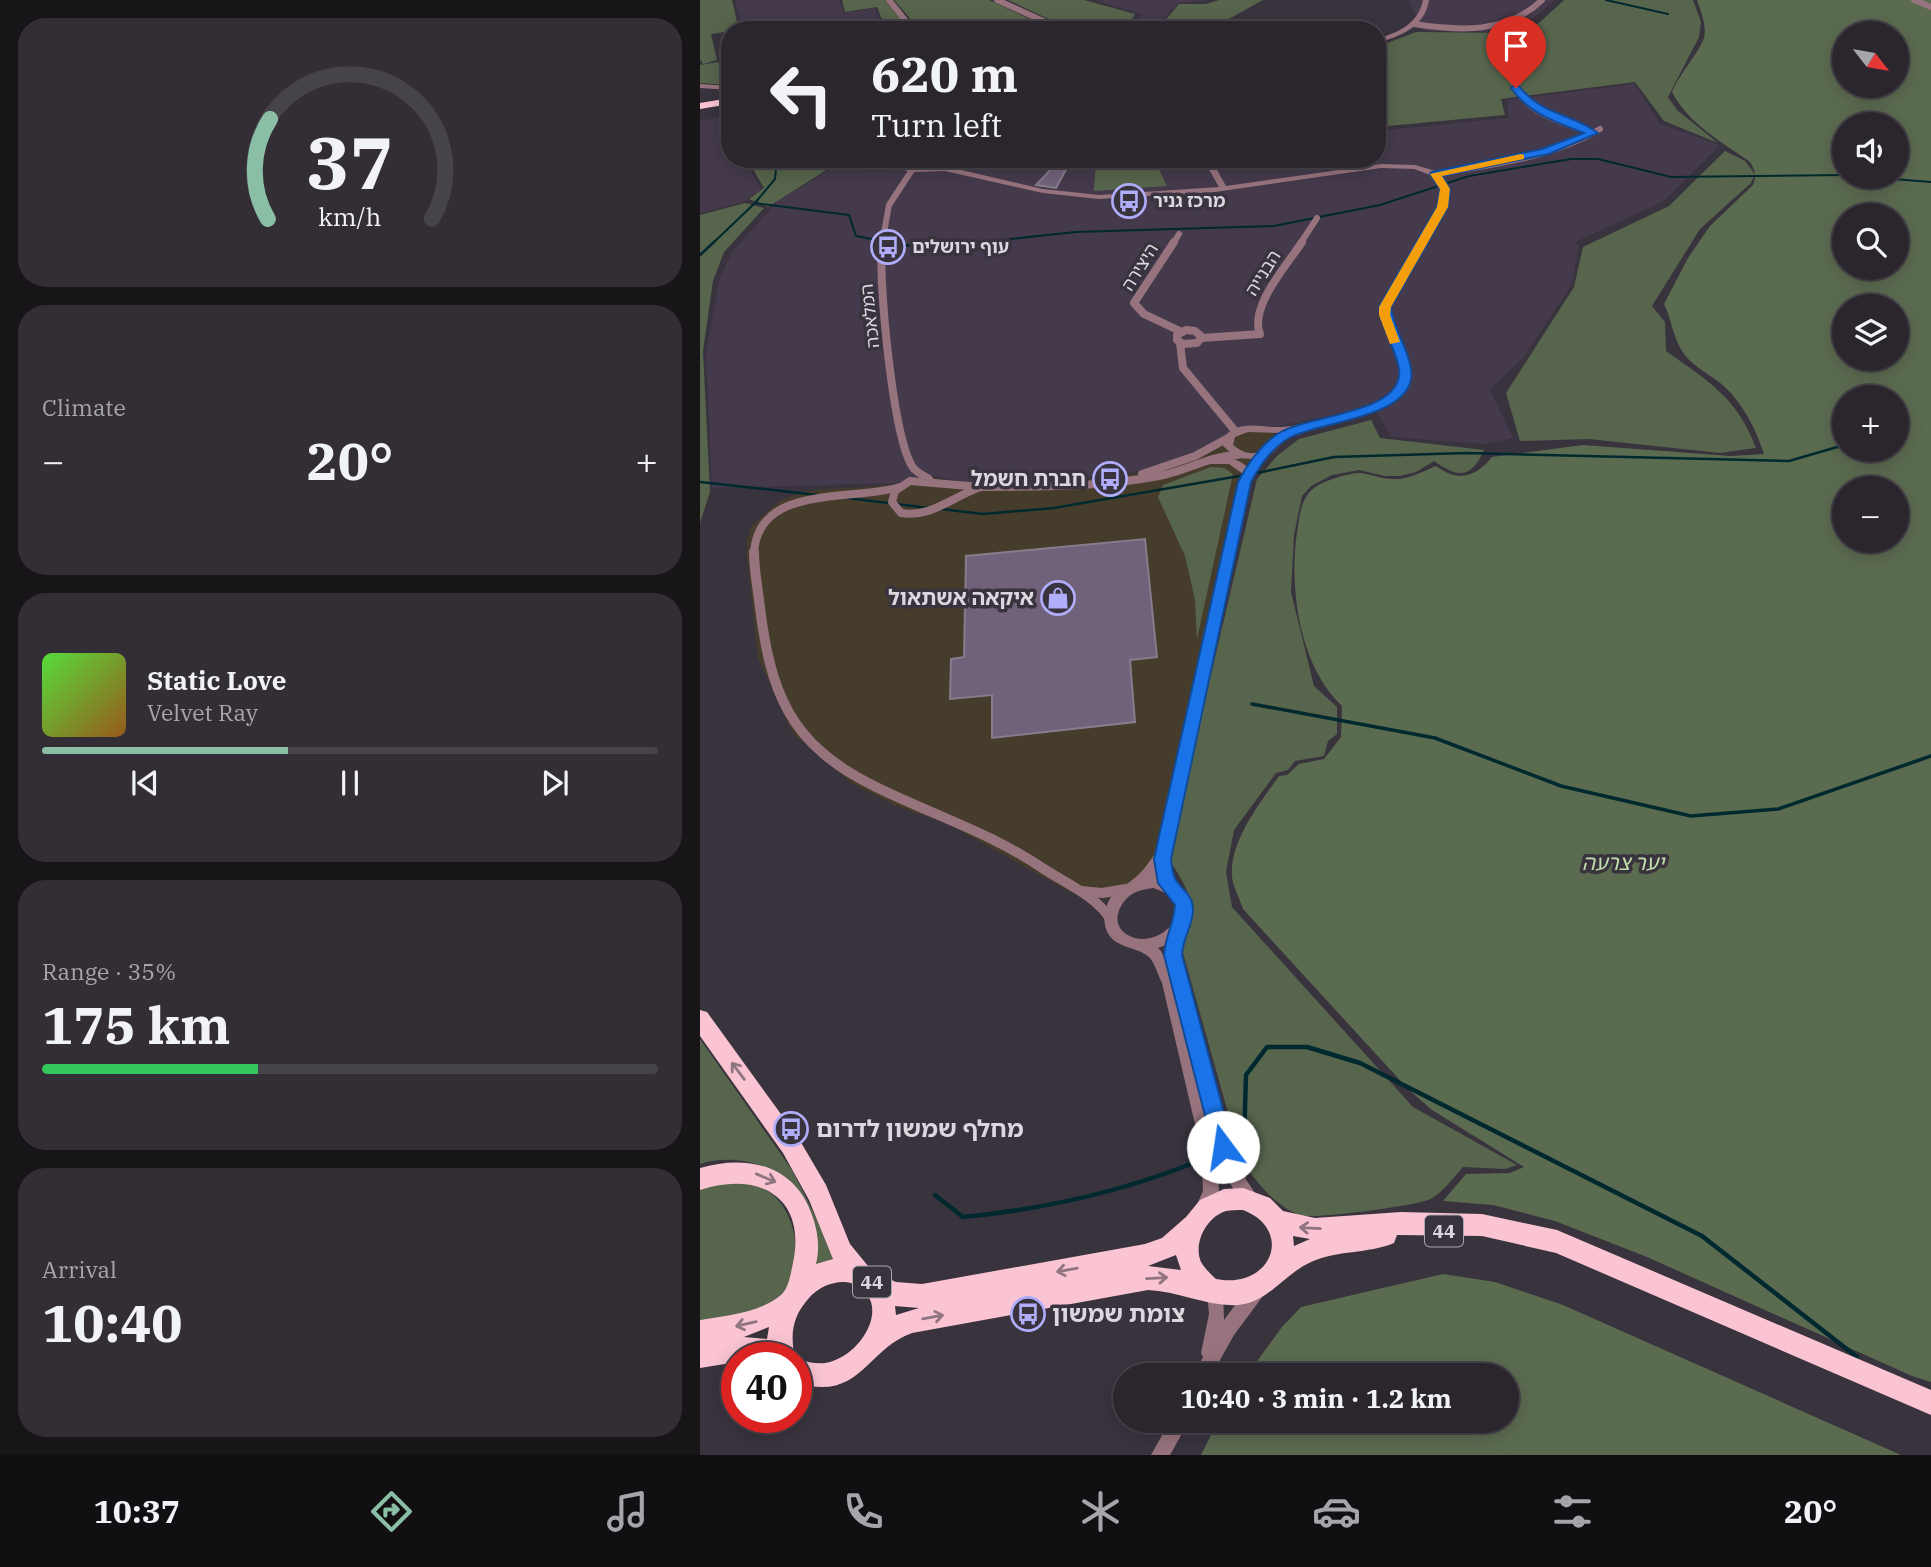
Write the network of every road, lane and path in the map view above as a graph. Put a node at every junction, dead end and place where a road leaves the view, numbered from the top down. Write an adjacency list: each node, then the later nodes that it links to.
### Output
1 (888, 0): 7 (street)
2 (996, 0): 8 (street)
3 (1426, 0): 10 (street)
4 (1542, 0): 9 (street)
5 (1914, 0): 6 (street)
6 (1931, 7)
7 (906, 21)
8 (1043, 21)
9 (1508, 22): 10 (street); 24 (street)
10 (1414, 24): 11 (street)
11 (1386, 37)
12 (700, 86): 13 (street)
13 (721, 88)
14 (721, 98): 15 (highway)
15 (704, 105)
16 (1386, 166): 24 (street)
17 (905, 168): 22 (street)
18 (919, 168): 22 (street)
19 (946, 168): 23 (street)
20 (1212, 168): 25 (street)
21 (1367, 168): 25 (street)
22 (917, 170): 23 (street); 38 (street, המלאכה)
23 (950, 170): 25 (street)
24 (1436, 174): 31 (street)
25 (1224, 189)
26 (1317, 218): 29 (street, הבנייה)
27 (1179, 234): 28 (street, היצירה)
28 (1182, 332): 29 (street); 30 (street)
29 (1202, 338): 30 (street)
30 (1180, 343): 33 (street)
31 (1302, 427): 32 (street); 34 (street)
32 (1260, 429): 33 (street); 34 (street)
33 (1232, 435): 35 (street); 41 (street)
34 (1273, 446): 36 (street)
35 (1237, 455): 36 (street); 37 (street); 39 (street)
36 (1262, 455): 39 (street)
37 (1207, 461): 39 (street); 41 (street)
38 (910, 465): 40 (street); 43 (street)
39 (1244, 477): 48 (street)
40 (929, 479): 42 (street); 43 (street)
41 (1121, 480): 44 (street)
42 (943, 483): 44 (street); 46 (street)
43 (902, 486): 45 (street); 47 (street)
44 (982, 487): 46 (street)
45 (864, 495): 47 (street); 51 (street)
46 (946, 504): 47 (street)
47 (893, 507)
48 (1163, 852): 49 (street); 50 (street)
49 (1131, 887): 50 (street); 51 (street); 52 (street)
50 (1170, 887): 53 (street)
51 (1074, 890): 52 (street)
52 (1111, 920): 54 (street)
53 (1178, 929): 54 (street); 56 (street)
54 (1142, 945): 56 (street)
55 (700, 1019): 63 (highway, one-way to 55)
56 (1217, 1155): 58 (street); 59 (street)
57 (700, 1178): 66 (highway, one-way to 66)
58 (1254, 1202): 59 (highway, 44); 60 (highway, 44)
59 (1197, 1218): 63 (highway, 44, one-way to 63); 65 (highway)
60 (1276, 1221): 61 (highway, 44, one-way to 60); 62 (highway)
61 (1616, 1265): 62 (highway, 44); 75 (highway, 44)
62 (1275, 1271): 64 (highway, 44)
63 (866, 1278): 66 (highway, 44); 69 (highway, 44)
64 (1259, 1287): 65 (highway, 44); 73 (street)
65 (1211, 1290): 69 (highway, 44, one-way to 65); 72 (street)
66 (790, 1299): 67 (highway, 44, one-way to 67); 68 (highway)
67 (700, 1332)
68 (779, 1342)
69 (872, 1345): 74 (highway, 44)
70 (721, 1354): 71 (highway)
71 (700, 1356)
72 (1207, 1363)
73 (1209, 1363)
74 (812, 1376)
75 (1931, 1403)
76 (1173, 1433): 77 (street)
77 (1160, 1455)

